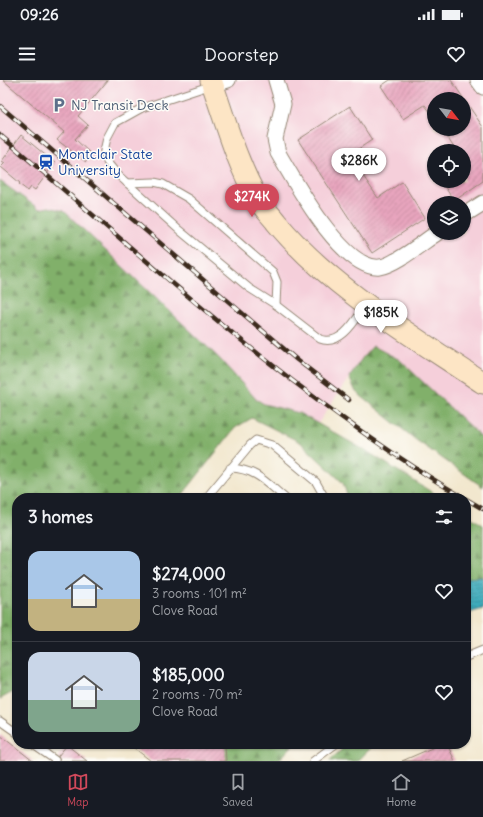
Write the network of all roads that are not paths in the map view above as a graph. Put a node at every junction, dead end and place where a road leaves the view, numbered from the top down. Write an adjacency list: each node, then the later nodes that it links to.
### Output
1 (276, 80): 8 (street)
2 (478, 80): 4 (street)
3 (217, 82): 5 (lane); 9 (street)
4 (483, 87)
5 (127, 183): 10 (lane); 10 (lane)
6 (483, 203): 7 (street)
7 (471, 211)
8 (427, 240)
9 (367, 303): 10 (lane); 11 (street)
10 (276, 305)
11 (483, 383)
12 (230, 468): 13 (lane); 14 (lane); 15 (lane)
13 (210, 493)
14 (279, 493)
15 (322, 493)
16 (482, 652): 17 (lane)
17 (471, 655)
18 (0, 721): 19 (lane)
19 (12, 729)
20 (39, 749): 22 (lane)
21 (329, 749): 23 (lane)
22 (55, 760)
23 (313, 761)

